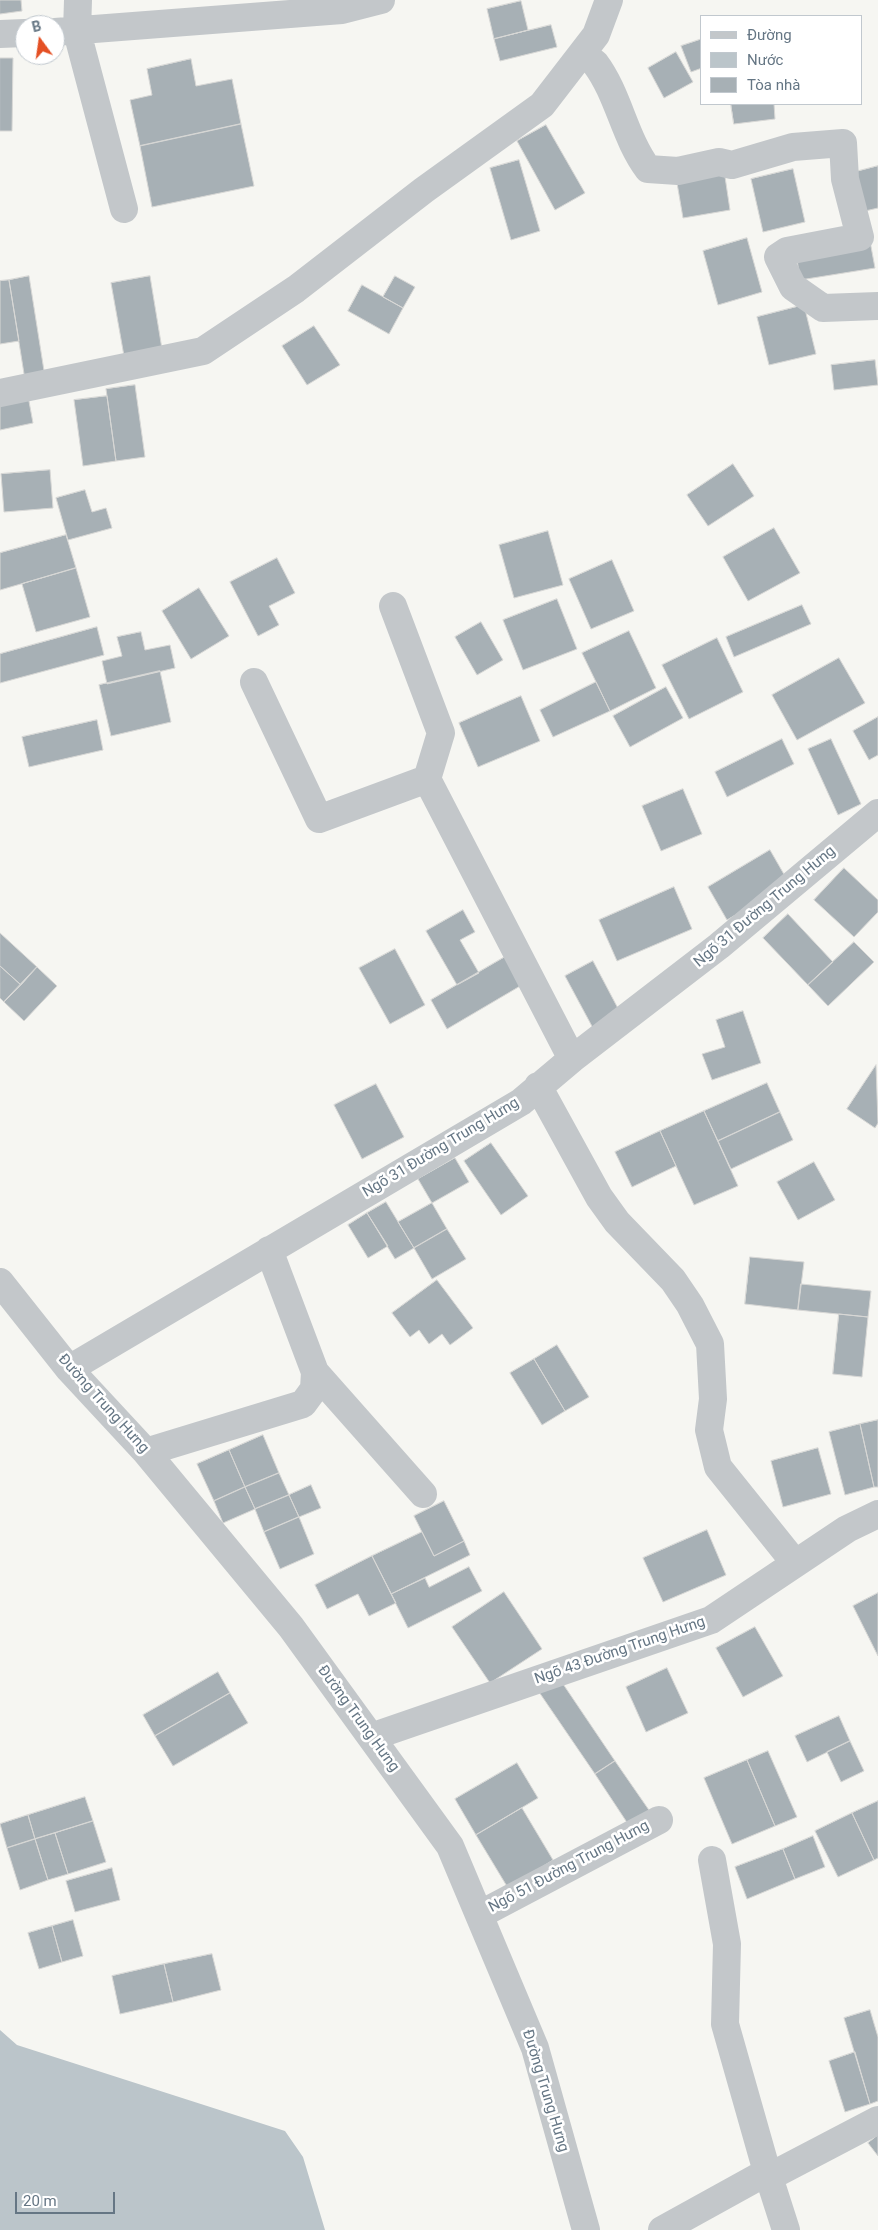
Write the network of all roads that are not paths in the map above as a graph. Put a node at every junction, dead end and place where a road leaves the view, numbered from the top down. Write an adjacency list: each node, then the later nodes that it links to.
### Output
1 (78, 0): 5 (street)
2 (380, 0): 4 (street)
3 (609, 0): 11 (street)
4 (318, 6): 5 (street)
5 (66, 32): 9 (street)
6 (15, 33): 7 (street)
7 (0, 34)
8 (595, 63): 10 (street)
9 (124, 209)
10 (878, 306)
11 (0, 393)
12 (393, 606): 14 (street)
13 (254, 682): 14 (street)
14 (427, 779): 16 (street)
15 (878, 813): 16 (street, Ngõ 31 Đường Trung Hưng)
16 (572, 1059): 17 (street, Ngõ 31 Đường Trung Hưng)
17 (538, 1086): 18 (street, Ngõ 31 Đường Trung Hưng); 25 (street)
18 (269, 1250): 20 (street, Ngõ 31 Đường Trung Hưng); 21 (street)
19 (0, 1282): 20 (street, Đường Trung Hưng)
20 (69, 1369): 22 (street, Đường Trung Hưng)
21 (315, 1372): 22 (street); 23 (street)
22 (146, 1452): 26 (street, Đường Trung Hưng)
23 (424, 1494)
24 (878, 1514): 25 (street, Ngõ 43 Đường Trung Hưng)
25 (796, 1563): 26 (street, Ngõ 43 Đường Trung Hưng)
26 (370, 1737): 29 (street, Đường Trung Hưng)
27 (659, 1820): 29 (street, Ngõ 51 Đường Trung Hưng)
28 (712, 1860): 31 (street)
29 (479, 1915): 32 (street, Đường Trung Hưng)
30 (878, 2120): 31 (street)
31 (768, 2174): 33 (street); 34 (street)
32 (586, 2230)
33 (662, 2230)
34 (786, 2230)

